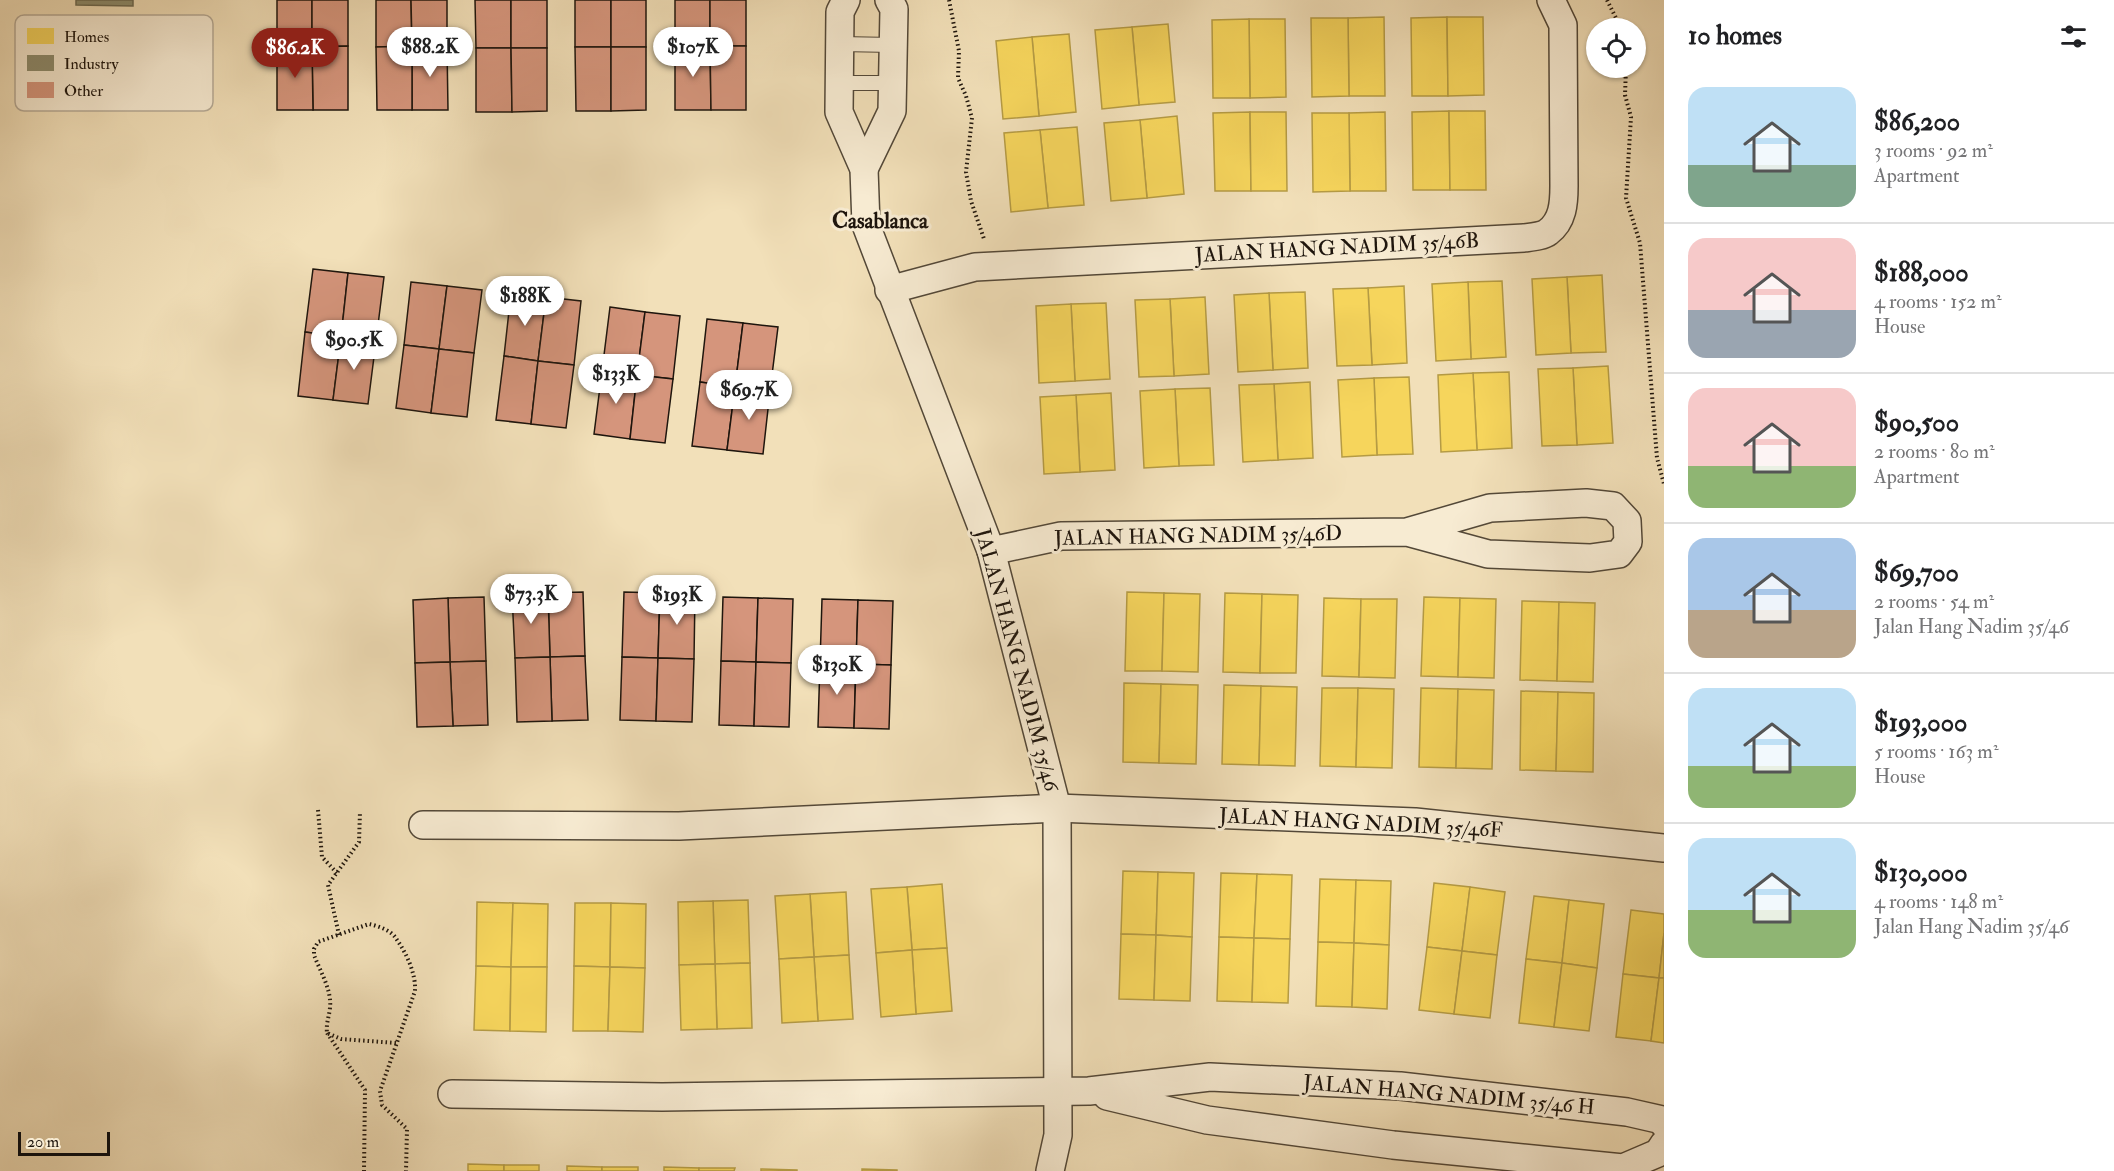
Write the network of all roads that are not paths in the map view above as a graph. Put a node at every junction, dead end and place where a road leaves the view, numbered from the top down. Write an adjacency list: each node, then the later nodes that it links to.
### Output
1 (846, 0): 4 (street, JALAN HANG NADIM 35/46)
2 (890, 0): 5 (street, JALAN HANG NADIM 35/46)
3 (1551, 0): 9 (street, JALAN HANG NADIM 35/46B)
4 (840, 44): 5 (lane); 6 (street, JALAN HANG NADIM 35/46)
5 (893, 45): 7 (street, JALAN HANG NADIM 35/46)
6 (840, 83): 7 (lane); 8 (street, JALAN HANG NADIM 35/46)
7 (893, 83): 8 (street, JALAN HANG NADIM 35/46)
8 (864, 168): 9 (street, JALAN HANG NADIM 35/46)
9 (889, 290): 11 (street, JALAN HANG NADIM 35/46)
10 (1407, 532): 10 (street, JALAN HANG NADIM 35/46D); 11 (street, JALAN HANG NADIM 35/46D)
11 (991, 551): 12 (street, JALAN HANG NADIM 35/46)
12 (1057, 808): 13 (street, JALAN HANG NADIM 35/46F); 14 (street, JALAN HANG NADIM 35/46F); 16 (street, JALAN HANG NADIM 35/46)
13 (423, 825)
14 (1664, 848)
15 (1089, 1091): 16 (street, JALAN HANG NADIM 35/46 H); 18 (street, JALAN HANG NADIM 35/46 H); 19 (street, JALAN HANG NADIM 35/46 H)
16 (1057, 1092): 17 (street, JALAN HANG NADIM 35/46 H); 20 (street, JALAN HANG NADIM 35/46)
17 (452, 1094)
18 (1664, 1124)
19 (1664, 1144)
20 (1050, 1171)

